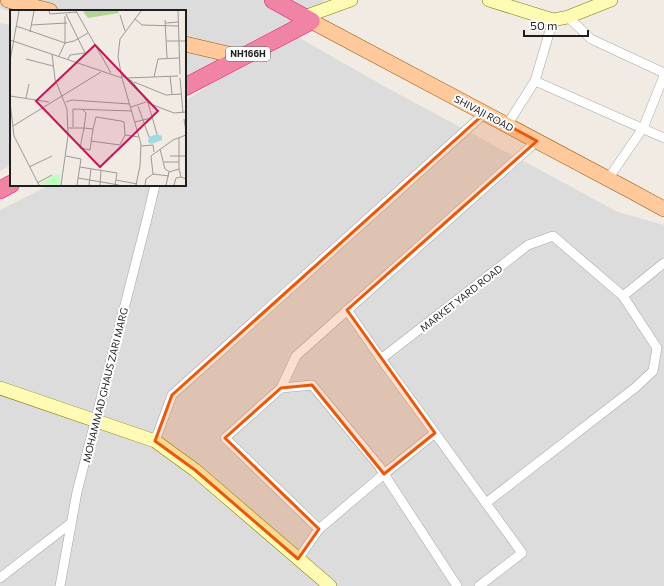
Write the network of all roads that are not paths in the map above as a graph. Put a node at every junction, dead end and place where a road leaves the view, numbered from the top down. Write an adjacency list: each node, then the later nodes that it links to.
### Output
1 (8, 0): 7 (main road)
2 (273, 0): 9 (highway)
3 (351, 0): 6 (main road)
4 (488, 0): 10 (main road)
5 (611, 0): 8 (main road)
6 (338, 3): 9 (main road)
7 (46, 10)
8 (568, 17): 10 (main road); 13 (street)
9 (307, 19): 12 (highway); 16 (highway, NH166H); 17 (main road, SHIVAJI ROAD)
10 (553, 20): 15 (street)
11 (186, 44): 12 (main road)
12 (228, 54): 14 (highway)
13 (664, 75): 19 (street)
14 (186, 76)
15 (535, 81): 18 (street); 19 (street)
16 (186, 86)
17 (485, 113): 18 (main road, SHIVAJI ROAD); 37 (street)
18 (507, 125): 21 (main road, SHIVAJI ROAD)
19 (643, 128): 20 (street); 24 (street)
20 (664, 138)
21 (537, 140): 24 (main road, SHIVAJI ROAD); 31 (street)
22 (10, 173): 23 (highway)
23 (0, 178)
24 (608, 178): 28 (main road, SHIVAJI ROAD)
25 (10, 185): 27 (highway)
26 (155, 186): 35 (street, MOHAMMAD GHAUS ZARI MARG)
27 (0, 190)
28 (664, 210)
29 (664, 263): 30 (street)
30 (623, 296): 32 (street, MARKET YARD ROAD); 39 (street)
31 (347, 310): 32 (street); 34 (street)
32 (381, 359): 36 (street)
33 (0, 388): 35 (main road)
34 (281, 388): 38 (street); 41 (street)
35 (96, 421): 37 (main road); 40 (street, MOHAMMAD GHAUS ZARI MARG)
36 (435, 433): 38 (street); 39 (street)
37 (155, 441): 42 (main road)
38 (384, 474): 41 (street); 46 (street)
39 (486, 503): 47 (street)
40 (72, 523): 43 (street); 44 (street, MOHAMMAD GHAUS ZARI MARG)
41 (319, 529): 42 (street)
42 (298, 559): 45 (main road)
43 (0, 578)
44 (60, 586)
45 (330, 586)
46 (457, 586)
47 (479, 586)

